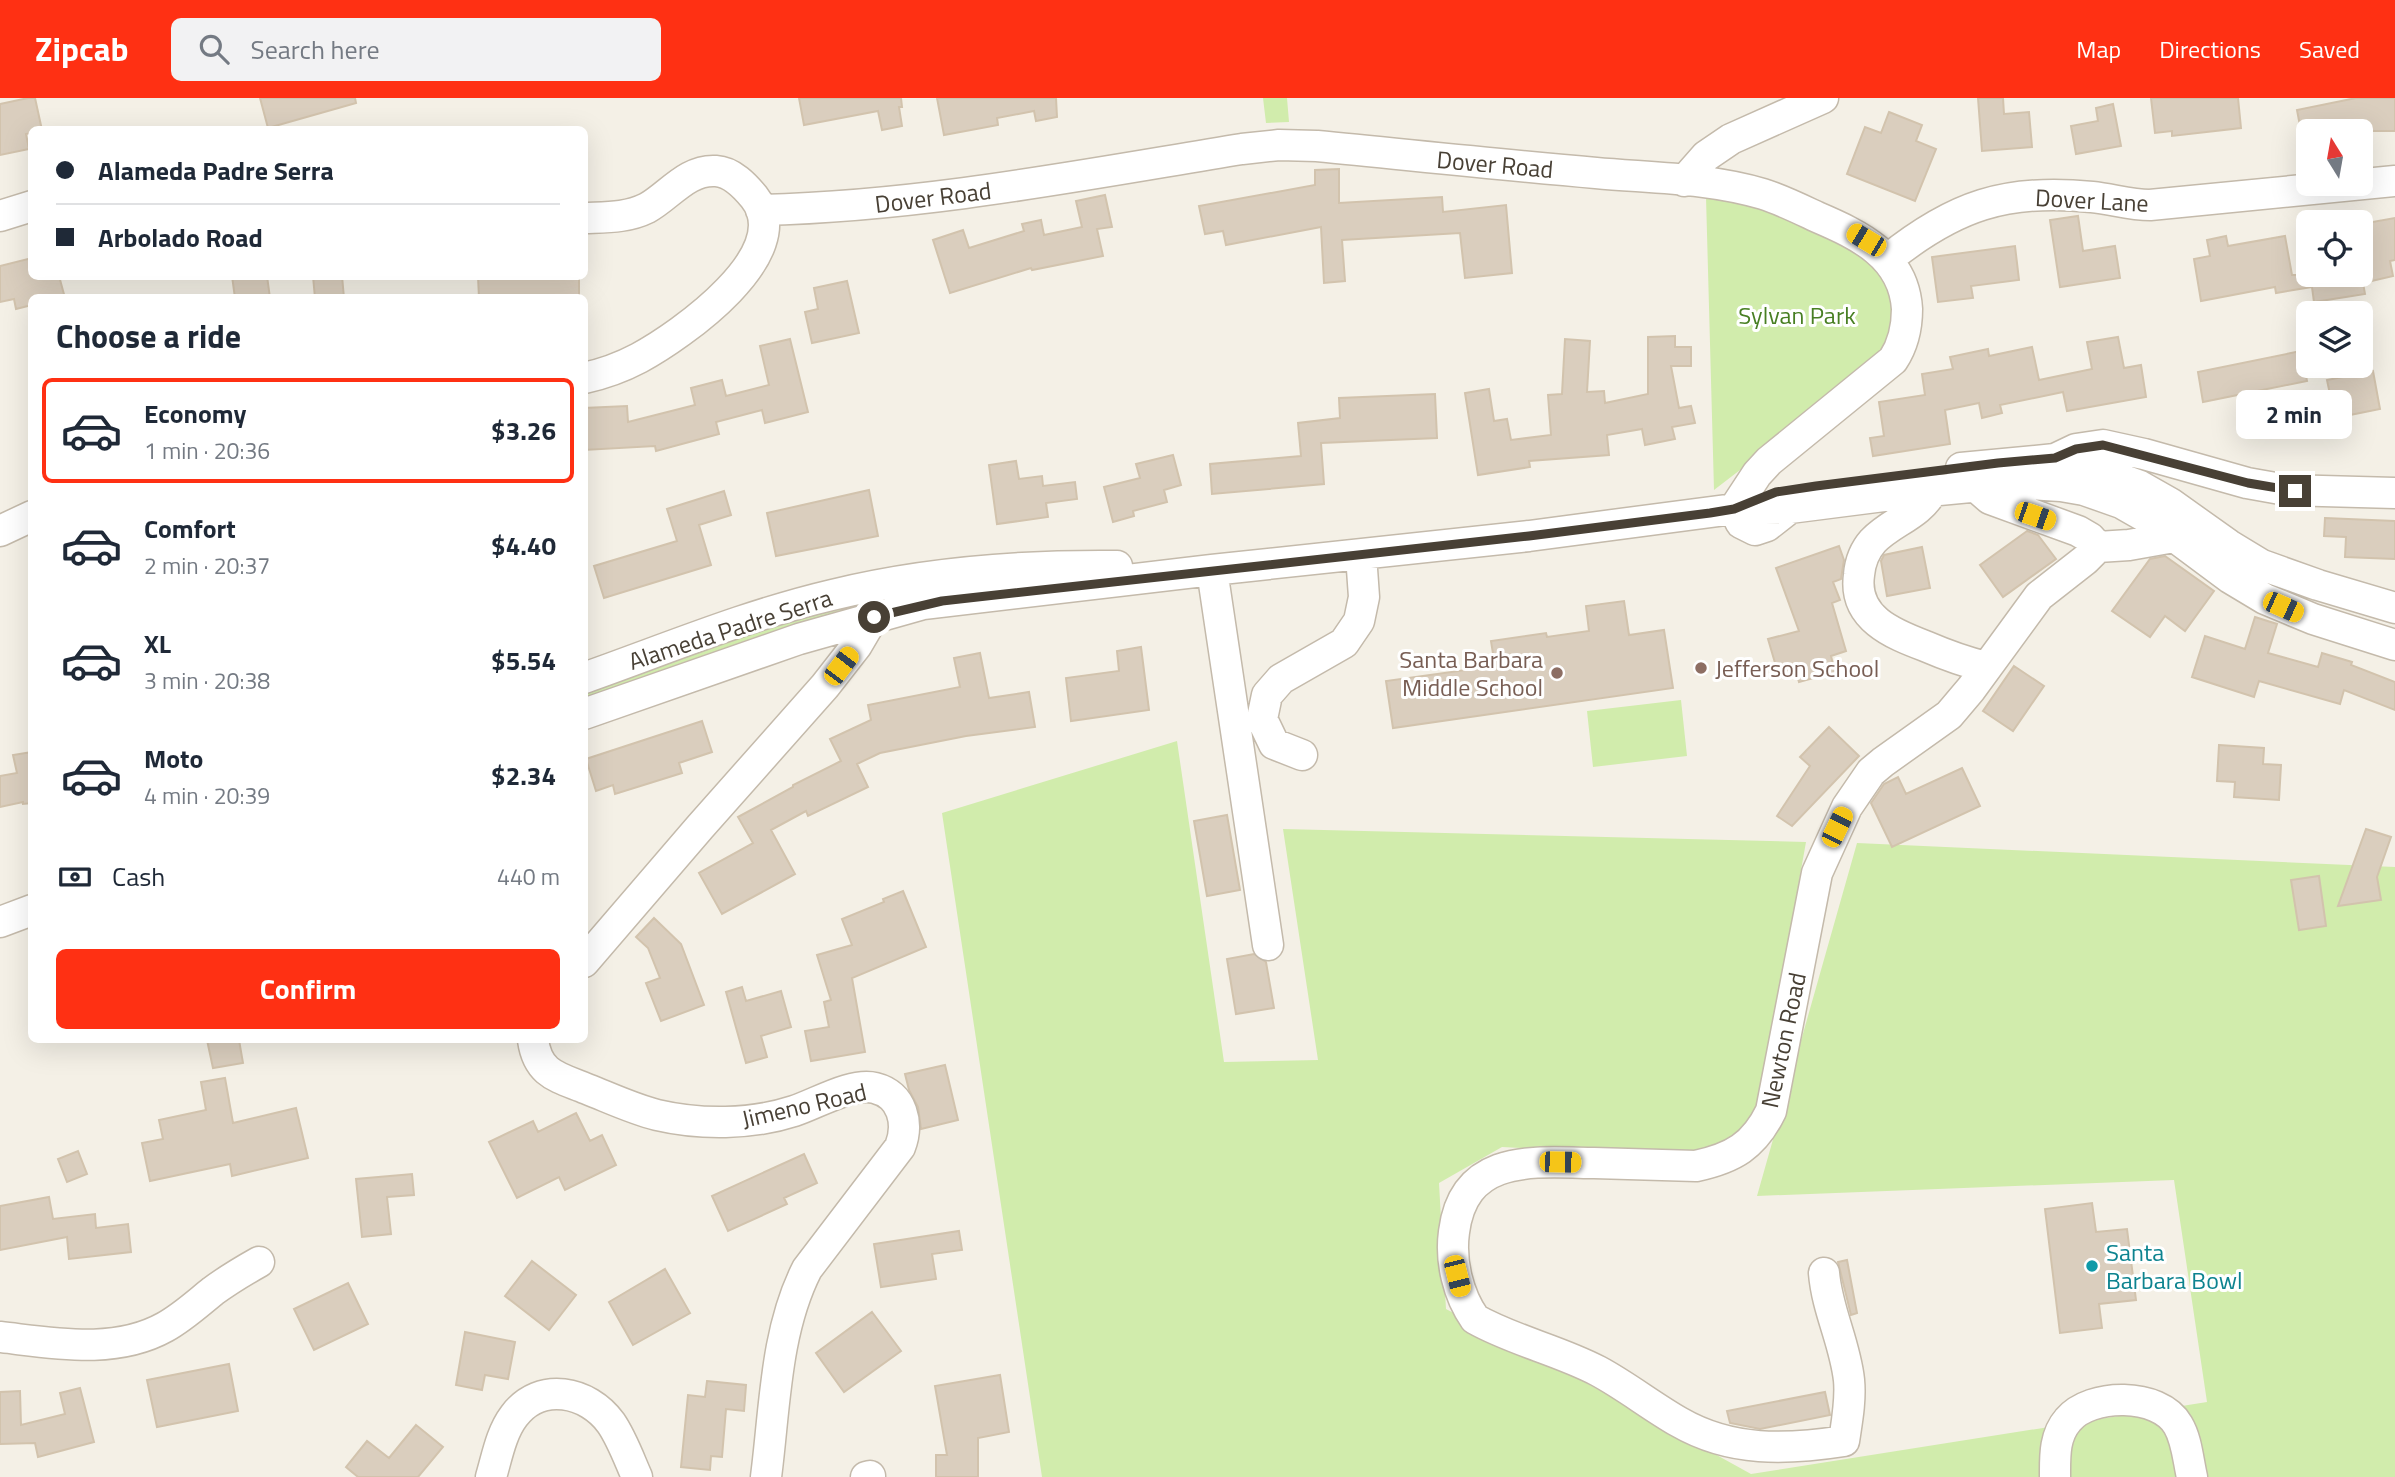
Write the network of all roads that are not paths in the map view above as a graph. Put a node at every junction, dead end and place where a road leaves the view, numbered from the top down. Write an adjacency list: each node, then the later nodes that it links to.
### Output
1 (1823, 98): 2 (street)
2 (1684, 181): 5 (street, Dover Road); 8 (street, Dover Road)
3 (2395, 181): 8 (street, Dover Lane)
4 (28, 207): 6 (street)
5 (761, 210): 7 (street); 9 (street)
6 (0, 216)
7 (588, 218)
8 (1888, 259): 14 (street, Dover Road)
9 (588, 377)
10 (2055, 458): 13 (street); 14 (street, Alameda Padre Serra); 21 (street, Alameda Padre Serra)
11 (1975, 486): 12 (street, Alameda Padre Serra); 17 (street, Alameda Padre Serra); 18 (street)
12 (1933, 490): 14 (street, Alameda Padre Serra); 24 (street)
13 (2395, 493)
14 (1734, 509): 19 (street, Alameda Padre Serra)
15 (28, 518): 16 (street)
16 (0, 531)
17 (2174, 537): 18 (street); 23 (street, Alameda Padre Serra)
18 (2098, 547): 24 (street, Newton Road)
19 (1361, 555): 20 (street, Alameda Padre Serra); 27 (street)
20 (1212, 570): 22 (street, Alameda Padre Serra); 25 (street, Alameda Padre Serra); 30 (street)
21 (2395, 608)
22 (874, 617): 26 (street, Alameda Padre Serra); 31 (street)
23 (2395, 645)
24 (1986, 667): 34 (street, Newton Road)
25 (588, 677)
26 (588, 714)
27 (1302, 755)
28 (28, 912): 29 (street)
29 (0, 922)
30 (1268, 945)
31 (588, 957)
32 (534, 1043): 38 (street, Jimeno Road)
33 (259, 1262): 35 (street)
34 (1824, 1273)
35 (0, 1337)
36 (491, 1477): 37 (street)
37 (637, 1477)
38 (766, 1477)
39 (2055, 1477): 40 (street)
40 (2192, 1477)

